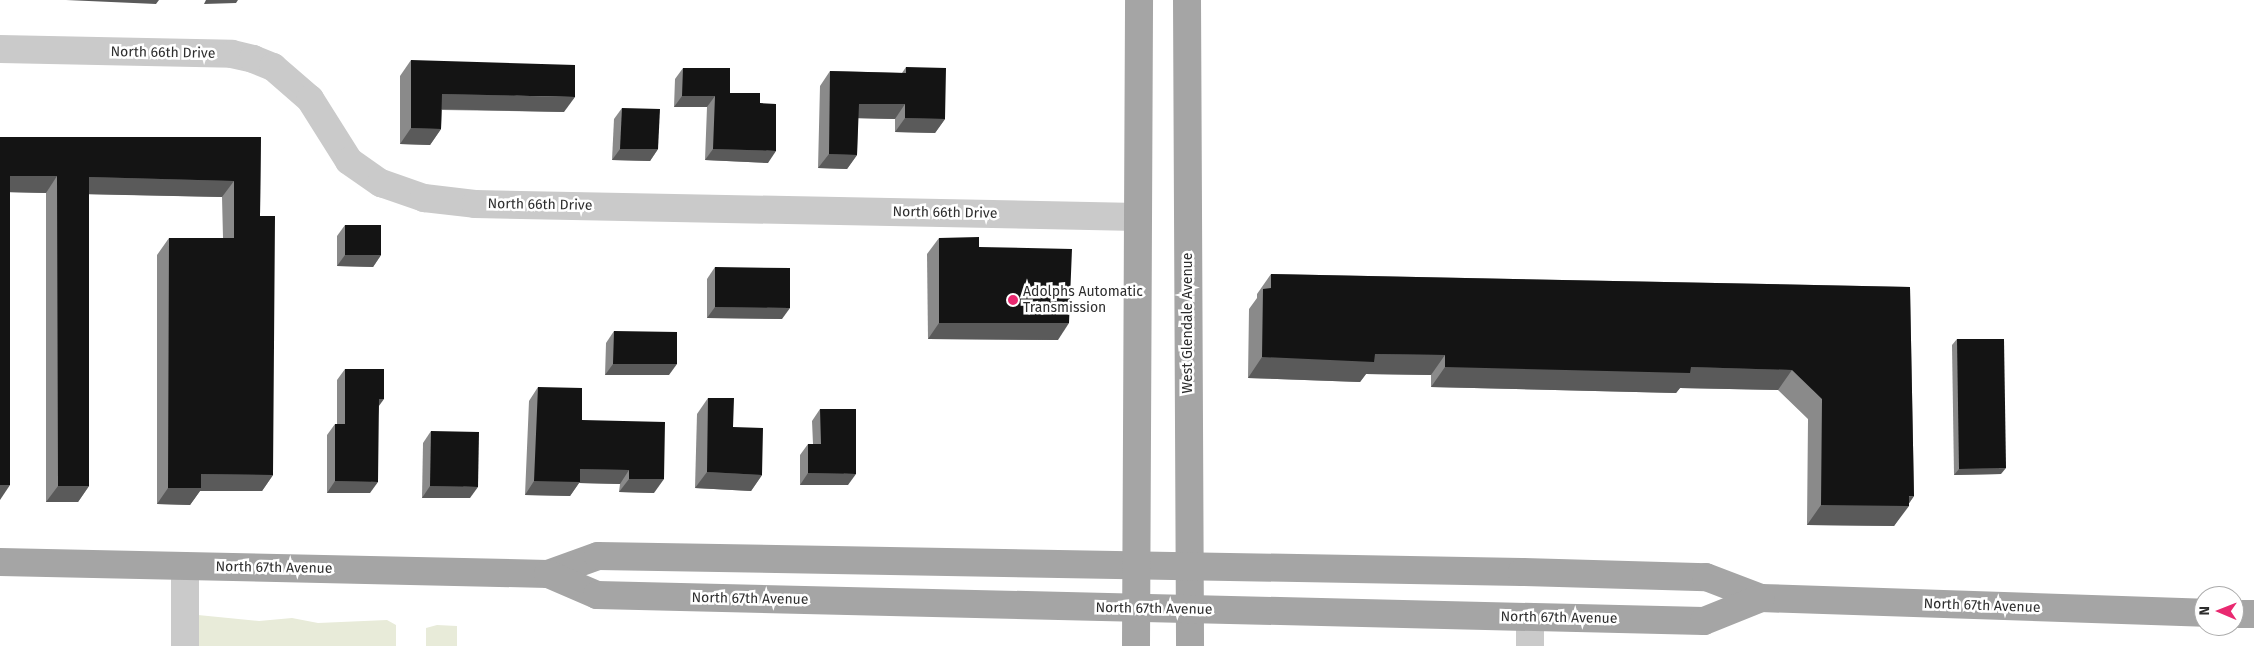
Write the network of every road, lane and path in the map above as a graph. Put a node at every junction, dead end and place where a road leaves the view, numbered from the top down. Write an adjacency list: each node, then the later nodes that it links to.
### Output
1 (1139, 0): 4 (main road)
2 (1187, 0): 8 (main road, West Glendale Avenue)
3 (0, 50): 4 (street, North 66th Drive)
4 (1138, 217): 7 (main road)
5 (0, 562): 6 (main road, North 67th Avenue)
6 (185, 566): 9 (main road, North 67th Avenue); 15 (street)
7 (1136, 566): 8 (main road, North 67th Avenue); 9 (main road, North 67th Avenue); 11 (main road)
8 (1189, 566): 10 (main road, North 67th Avenue); 12 (main road, West Glendale Avenue)
9 (548, 574): 11 (main road, North 67th Avenue)
10 (1760, 598): 13 (main road, North 67th Avenue); 14 (main road, North 67th Avenue)
11 (1136, 609): 12 (main road, North 67th Avenue); 16 (main road)
12 (1190, 611): 14 (main road, North 67th Avenue); 17 (main road, West Glendale Avenue)
13 (2194, 613)
14 (1530, 617): 18 (street)
15 (185, 646)
16 (1136, 646)
17 (1190, 646)
18 (1530, 646)

